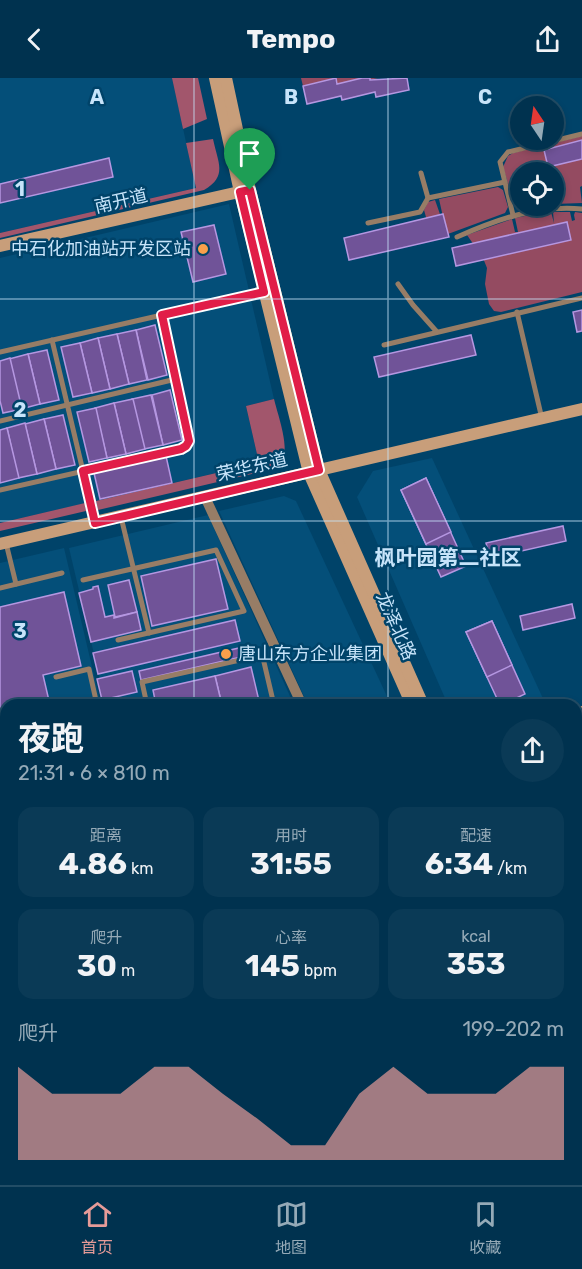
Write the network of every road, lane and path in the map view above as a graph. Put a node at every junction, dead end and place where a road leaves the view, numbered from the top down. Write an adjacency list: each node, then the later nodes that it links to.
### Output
1 (215, 78): 6 (main road, 龙泽北路)
2 (226, 78): 6 (main road, 龙泽北路)
3 (582, 134): 5 (lane)
4 (421, 173): 7 (lane)
5 (505, 182): 7 (lane); 8 (lane)
6 (245, 191): 14 (main road, 南开道); 16 (main road, 龙泽北路); 30 (main road, 龙泽北路)
7 (428, 198): 12 (lane)
8 (510, 203)
9 (564, 208): 10 (lane)
10 (582, 208)
11 (510, 216): 13 (lane)
12 (368, 223)
13 (457, 237)
14 (0, 246)
15 (398, 284): 20 (lane)
16 (264, 292): 19 (lane); 30 (main road, 龙泽北路)
17 (582, 298): 18 (lane)
18 (517, 312): 20 (lane); 27 (lane)
19 (162, 315): 21 (lane); 24 (lane)
20 (437, 332): 22 (lane)
21 (52, 340): 23 (lane); 25 (lane)
22 (384, 345)
23 (0, 352)
24 (176, 379): 25 (lane); 29 (lane)
25 (68, 405): 28 (lane); 29 (lane)
26 (582, 410): 27 (main road, 荣华东道)
27 (542, 419): 30 (main road, 荣华东道)
28 (0, 421)
29 (83, 471): 31 (lane); 34 (lane)
30 (314, 471): 32 (main road, 荣华东道); 48 (main road, 龙泽北路); 49 (main road, 龙泽北路)
31 (0, 490)
32 (205, 497): 33 (main road, 荣华东道); 47 (street)
33 (121, 517): 34 (main road, 荣华东道); 36 (lane)
34 (95, 523): 35 (main road, 荣华东道)
35 (3, 544): 39 (lane)
36 (134, 568): 38 (lane); 41 (lane); 41 (lane)
37 (62, 573): 39 (lane)
38 (83, 580)
39 (16, 584): 40 (lane)
40 (0, 588)
41 (149, 633): 42 (lane)
42 (118, 640)
43 (56, 677): 44 (lane)
44 (96, 699)
45 (146, 699): 46 (lane)
46 (273, 699)
47 (299, 699)
48 (409, 699)
49 (420, 699)

